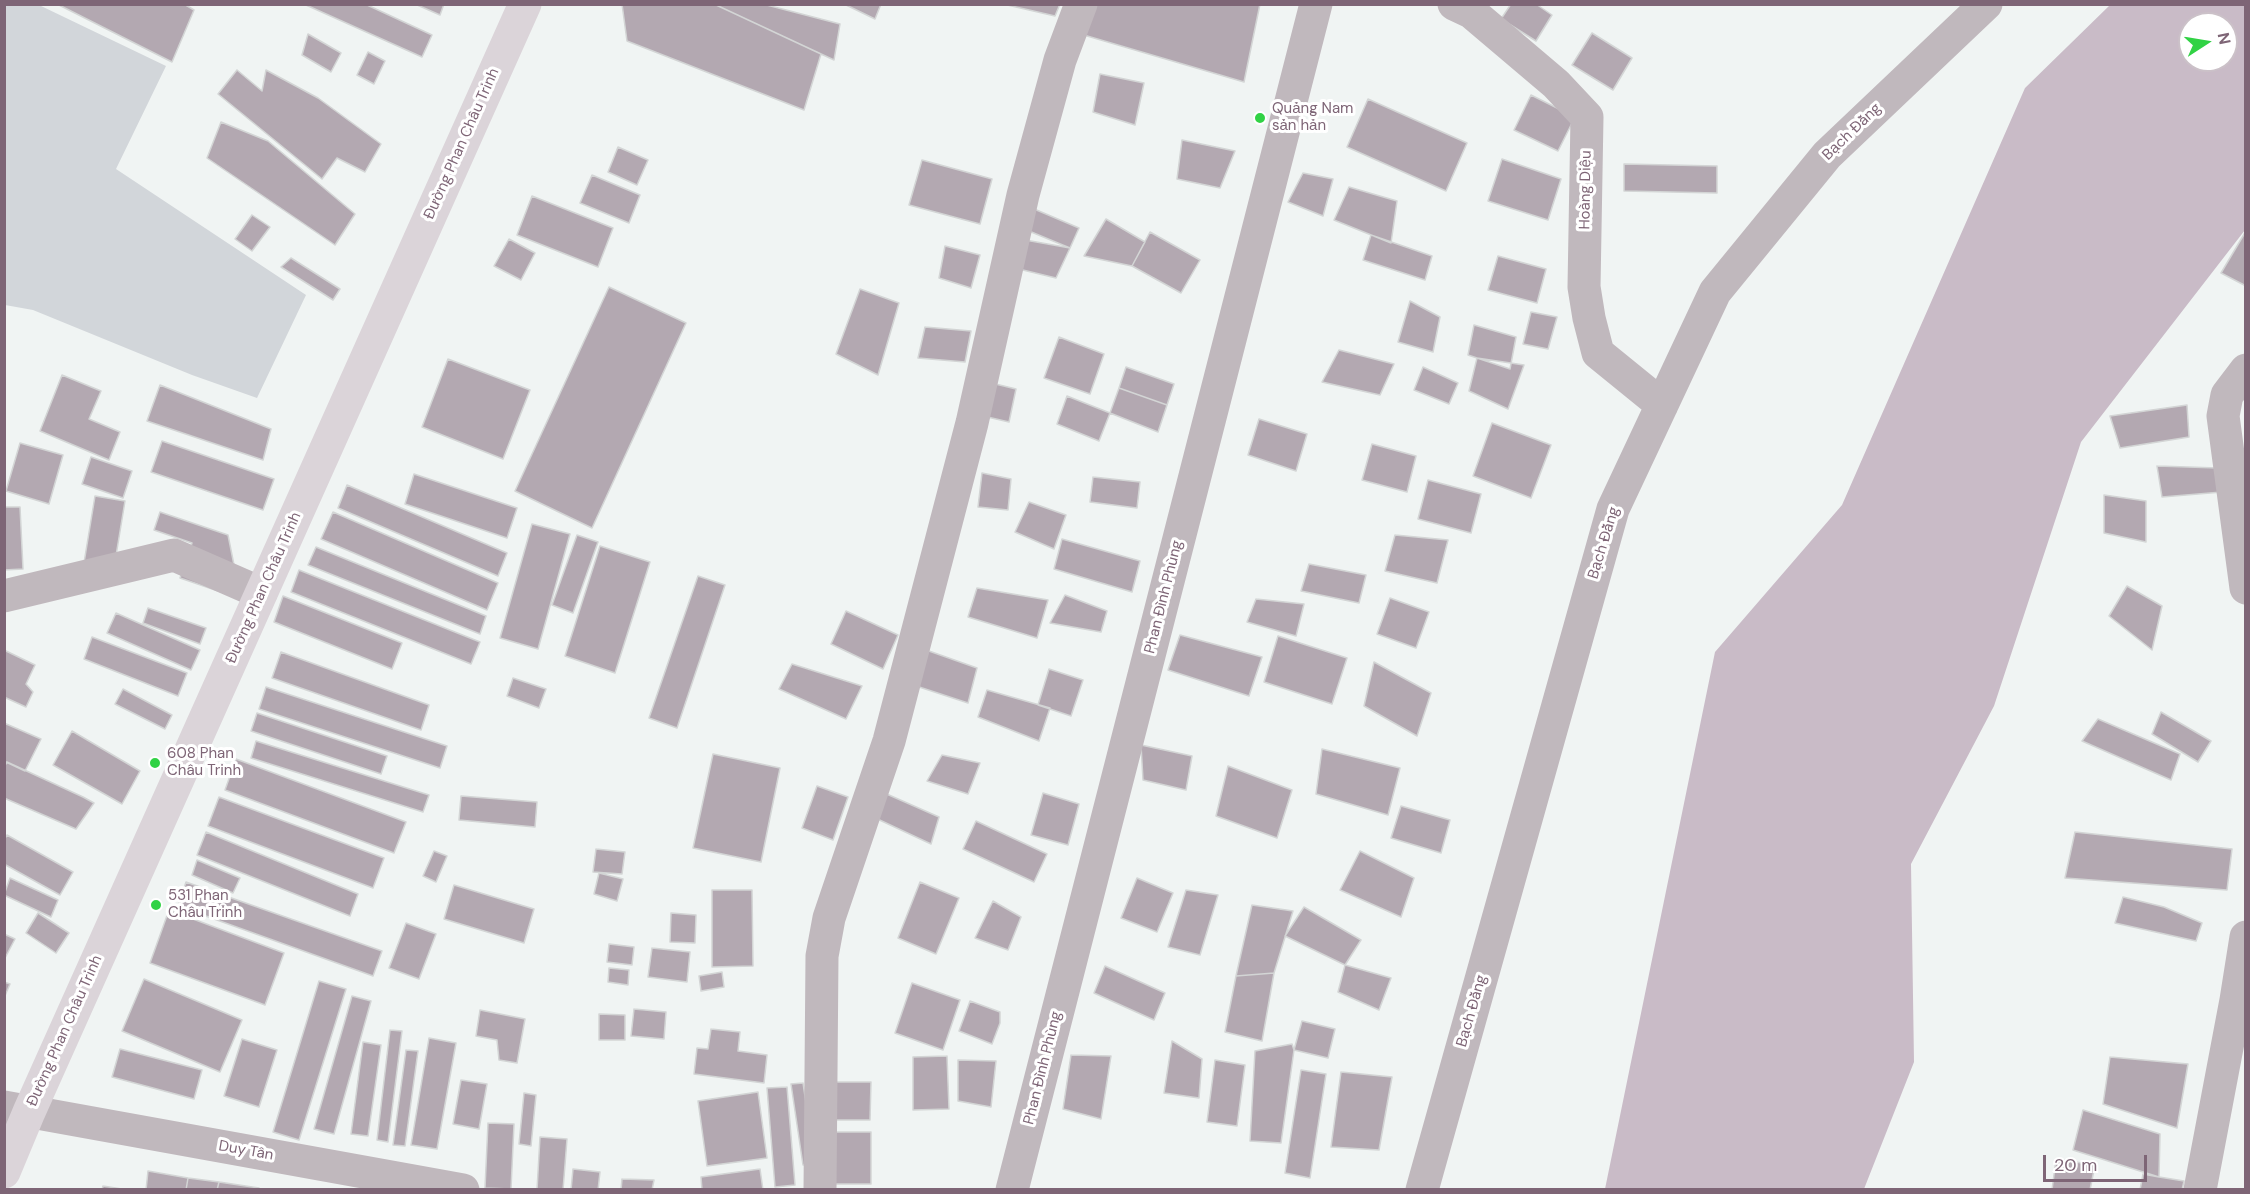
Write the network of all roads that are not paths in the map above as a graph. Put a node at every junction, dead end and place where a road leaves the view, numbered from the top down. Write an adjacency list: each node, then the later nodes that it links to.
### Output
1 (525, 4): 9 (main road, Đường Phan Châu Trinh)
2 (1081, 4): 15 (street)
3 (1316, 4): 16 (street, Phan Đình Phùng)
4 (1454, 4): 7 (street, Hoàng Diệu)
5 (1986, 4): 7 (street, Bạch Đằng)
6 (2246, 370): 8 (street)
7 (1662, 405): 17 (street, Bạch Đằng)
8 (2246, 588)
9 (261, 593): 10 (street); 12 (main road, Đường Phan Châu Trinh)
10 (4, 596)
11 (2246, 937): 18 (street)
12 (17, 1110): 13 (main road, Đường Phan Châu Trinh); 14 (street, Duy Tân)
13 (4, 1172)
14 (463, 1190)
15 (820, 1190)
16 (1012, 1190)
17 (1422, 1190)
18 (2200, 1190)

